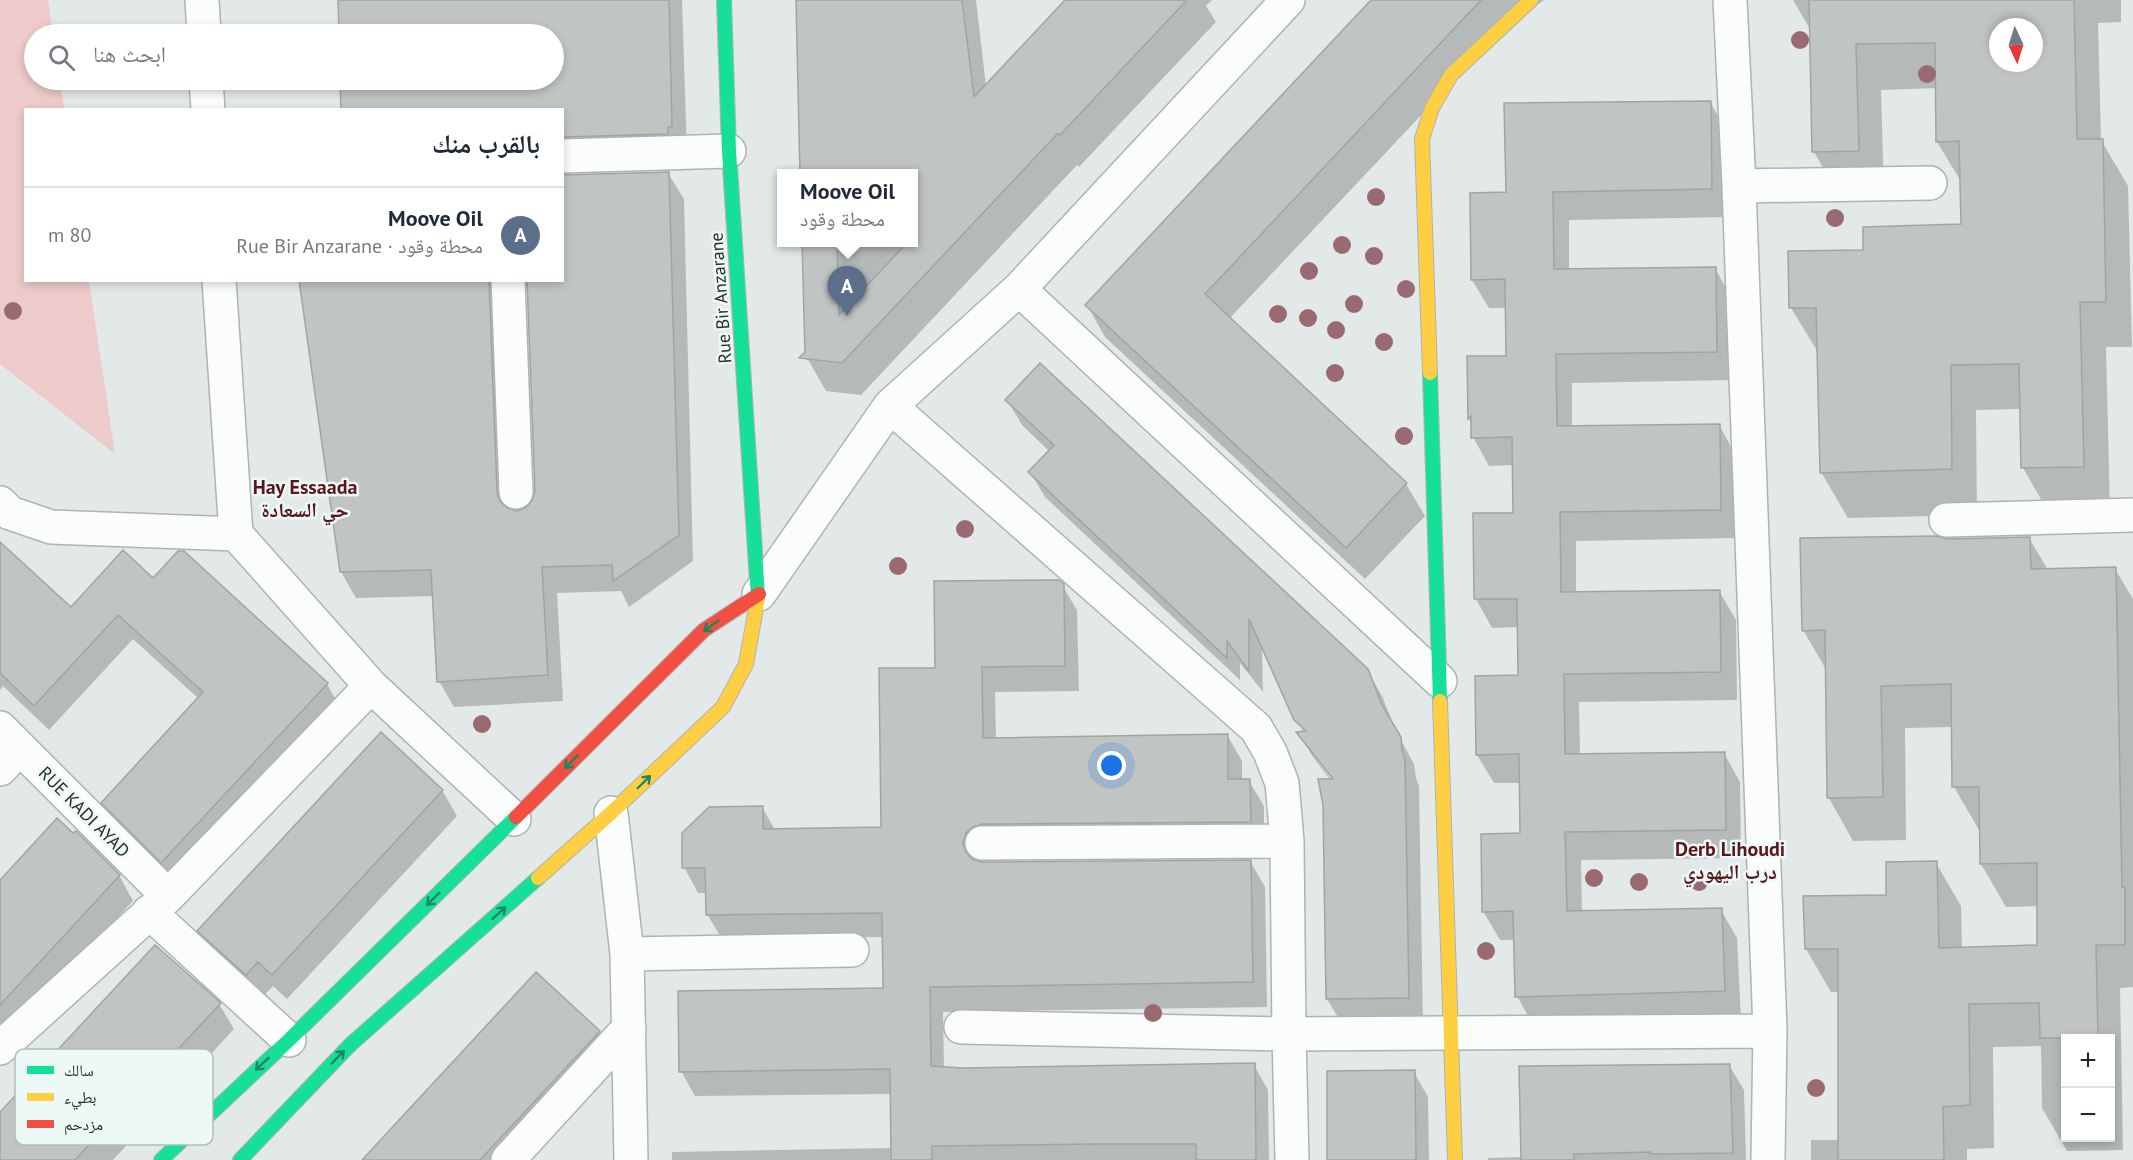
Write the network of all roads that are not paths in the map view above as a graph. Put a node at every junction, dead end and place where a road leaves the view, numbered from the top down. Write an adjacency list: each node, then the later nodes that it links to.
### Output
1 (202, 0): 6 (street)
2 (724, 0): 9 (street, Rue Bir Anzarane)
3 (1288, 0): 15 (street)
4 (1531, 0): 23 (street)
5 (1730, 0): 12 (street)
6 (203, 24)
7 (207, 90): 8 (street)
8 (208, 108)
9 (729, 151): 10 (street); 22 (street, Rue Bir Anzarane)
10 (564, 156)
11 (1929, 183): 12 (street)
12 (1739, 186): 35 (street)
13 (219, 282): 21 (street)
14 (508, 282): 17 (street)
15 (1019, 289): 16 (street); 23 (street)
16 (890, 406): 22 (street); 28 (street)
17 (516, 492)
18 (0, 504): 21 (street)
19 (2133, 515): 20 (street)
20 (1946, 520)
21 (237, 534): 24 (street)
22 (759, 594): 26 (street, Rue Bir Anzarane, one-way to 22); 27 (street, one-way to 27)
23 (1440, 681): 36 (street)
24 (371, 686): 27 (street); 30 (street)
25 (7, 748): 30 (street, RUE KADI AYAD)
26 (611, 813): 32 (street); 43 (street, Rue Bir Anzarane, one-way to 26)
27 (514, 819): 38 (street, one-way to 38)
28 (1287, 841): 29 (street); 37 (street)
29 (982, 843)
30 (158, 904): 38 (street, RUE KADI AYAD); 39 (street)
31 (852, 950): 32 (street)
32 (627, 954): 34 (street)
33 (961, 1027): 37 (street)
34 (629, 1028): 44 (street); 45 (street)
35 (1770, 1031): 36 (street); 48 (street)
36 (1451, 1032): 37 (street); 47 (street)
37 (1289, 1034): 46 (street)
38 (289, 1040): 40 (street, one-way to 40)
39 (0, 1048)
40 (213, 1111)
41 (177, 1145): 42 (street, one-way to 42)
42 (161, 1160)
43 (240, 1160)
44 (508, 1160)
45 (631, 1160)
46 (1292, 1160)
47 (1455, 1160)
48 (1768, 1160)

